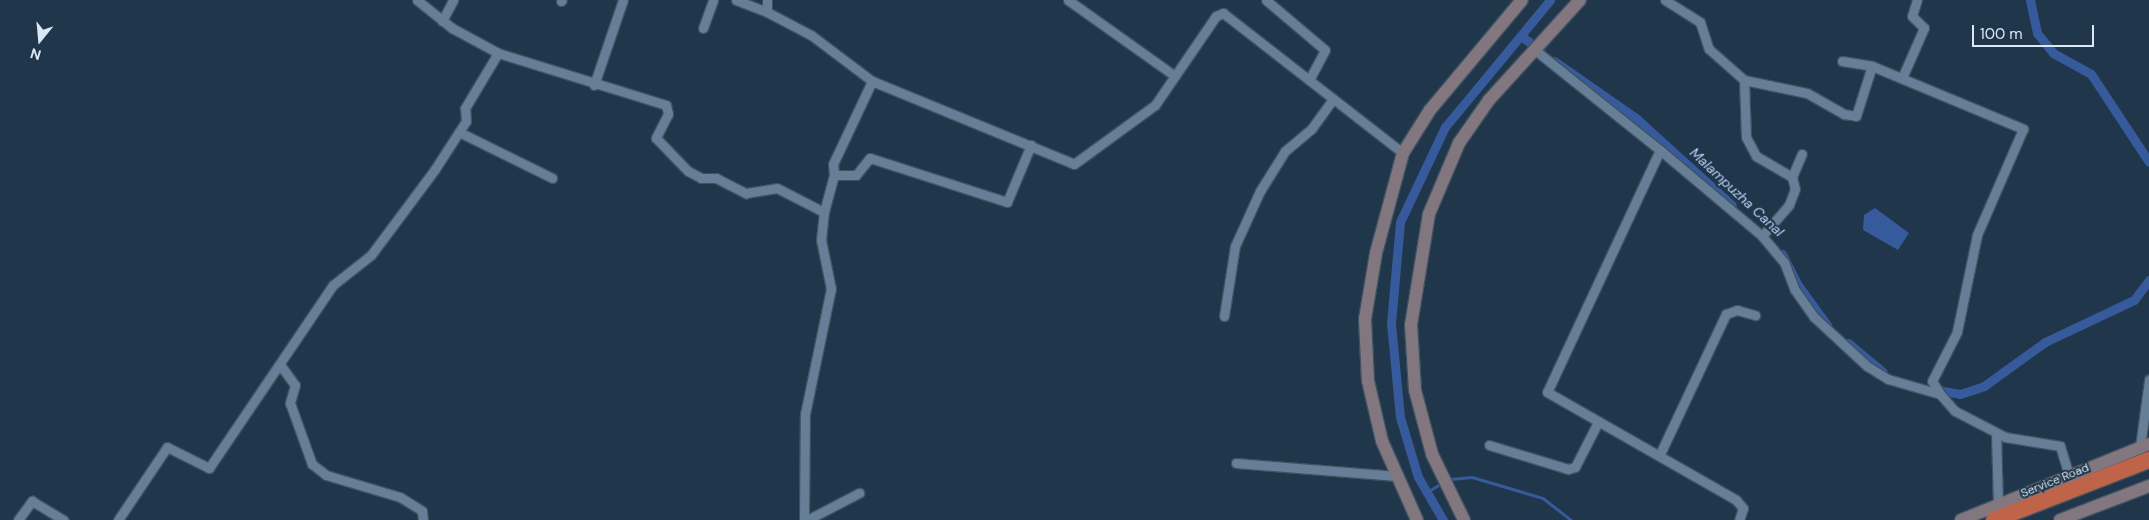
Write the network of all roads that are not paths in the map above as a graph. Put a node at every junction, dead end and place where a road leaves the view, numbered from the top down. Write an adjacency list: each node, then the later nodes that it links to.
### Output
1 (417, 0): 14 (street)
2 (453, 0): 14 (street)
3 (623, 0): 25 (street)
4 (713, 0): 15 (street)
5 (736, 0): 13 (street)
6 (767, 0): 13 (street)
7 (1068, 0): 20 (street)
8 (1266, 0): 23 (street)
9 (1522, 0): 30 (street)
10 (1580, 0): 16 (street)
11 (1665, 0): 24 (street)
12 (1917, 0): 21 (street)
13 (767, 12): 22 (street)
14 (442, 21): 17 (street)
15 (703, 28)
16 (1539, 47): 29 (street); 60 (street)
17 (498, 53): 25 (street); 27 (street)
18 (1842, 61): 19 (street)
19 (1872, 66): 21 (street); 24 (street)
20 (1175, 76): 23 (street); 28 (street)
21 (1902, 78): 41 (street)
22 (872, 80): 28 (street); 32 (street)
23 (1309, 80): 26 (street)
24 (1744, 80): 33 (street)
25 (594, 85): 35 (street)
26 (1333, 99): 30 (street); 38 (street)
27 (459, 132): 34 (street); 39 (street)
28 (1031, 145): 32 (street)
29 (1660, 150): 36 (street); 42 (street)
30 (1403, 153): 50 (street)
31 (1802, 154): 33 (street)
32 (834, 175): 35 (street)
33 (1792, 177): 36 (street)
34 (552, 178)
35 (824, 212): 58 (street)
36 (1762, 236): 41 (street)
37 (1755, 315): 46 (street)
38 (1224, 316)
39 (281, 366): 56 (street); 57 (street)
40 (2149, 380): 45 (street)
41 (1940, 394): 43 (street)
42 (1598, 422): 44 (street); 46 (street)
43 (1996, 433): 49 (street); 53 (street)
44 (1489, 446)
45 (2146, 450): 49 (street, Service Road); 63 (highway)
46 (1660, 454): 61 (street)
47 (1236, 462): 50 (street)
48 (2149, 471): 64 (highway)
49 (2069, 475): 53 (street, Service Road)
50 (1396, 476): 59 (street)
51 (2149, 486): 65 (street)
52 (859, 493): 58 (street)
53 (1998, 504): 62 (street, Service Road)
54 (18, 520): 55 (street)
55 (64, 520)
56 (118, 520)
57 (423, 520)
58 (805, 520)
59 (1417, 520)
60 (1464, 520)
61 (1740, 520)
62 (1962, 520)
63 (1994, 520)
64 (2022, 520)
65 (2060, 520)

